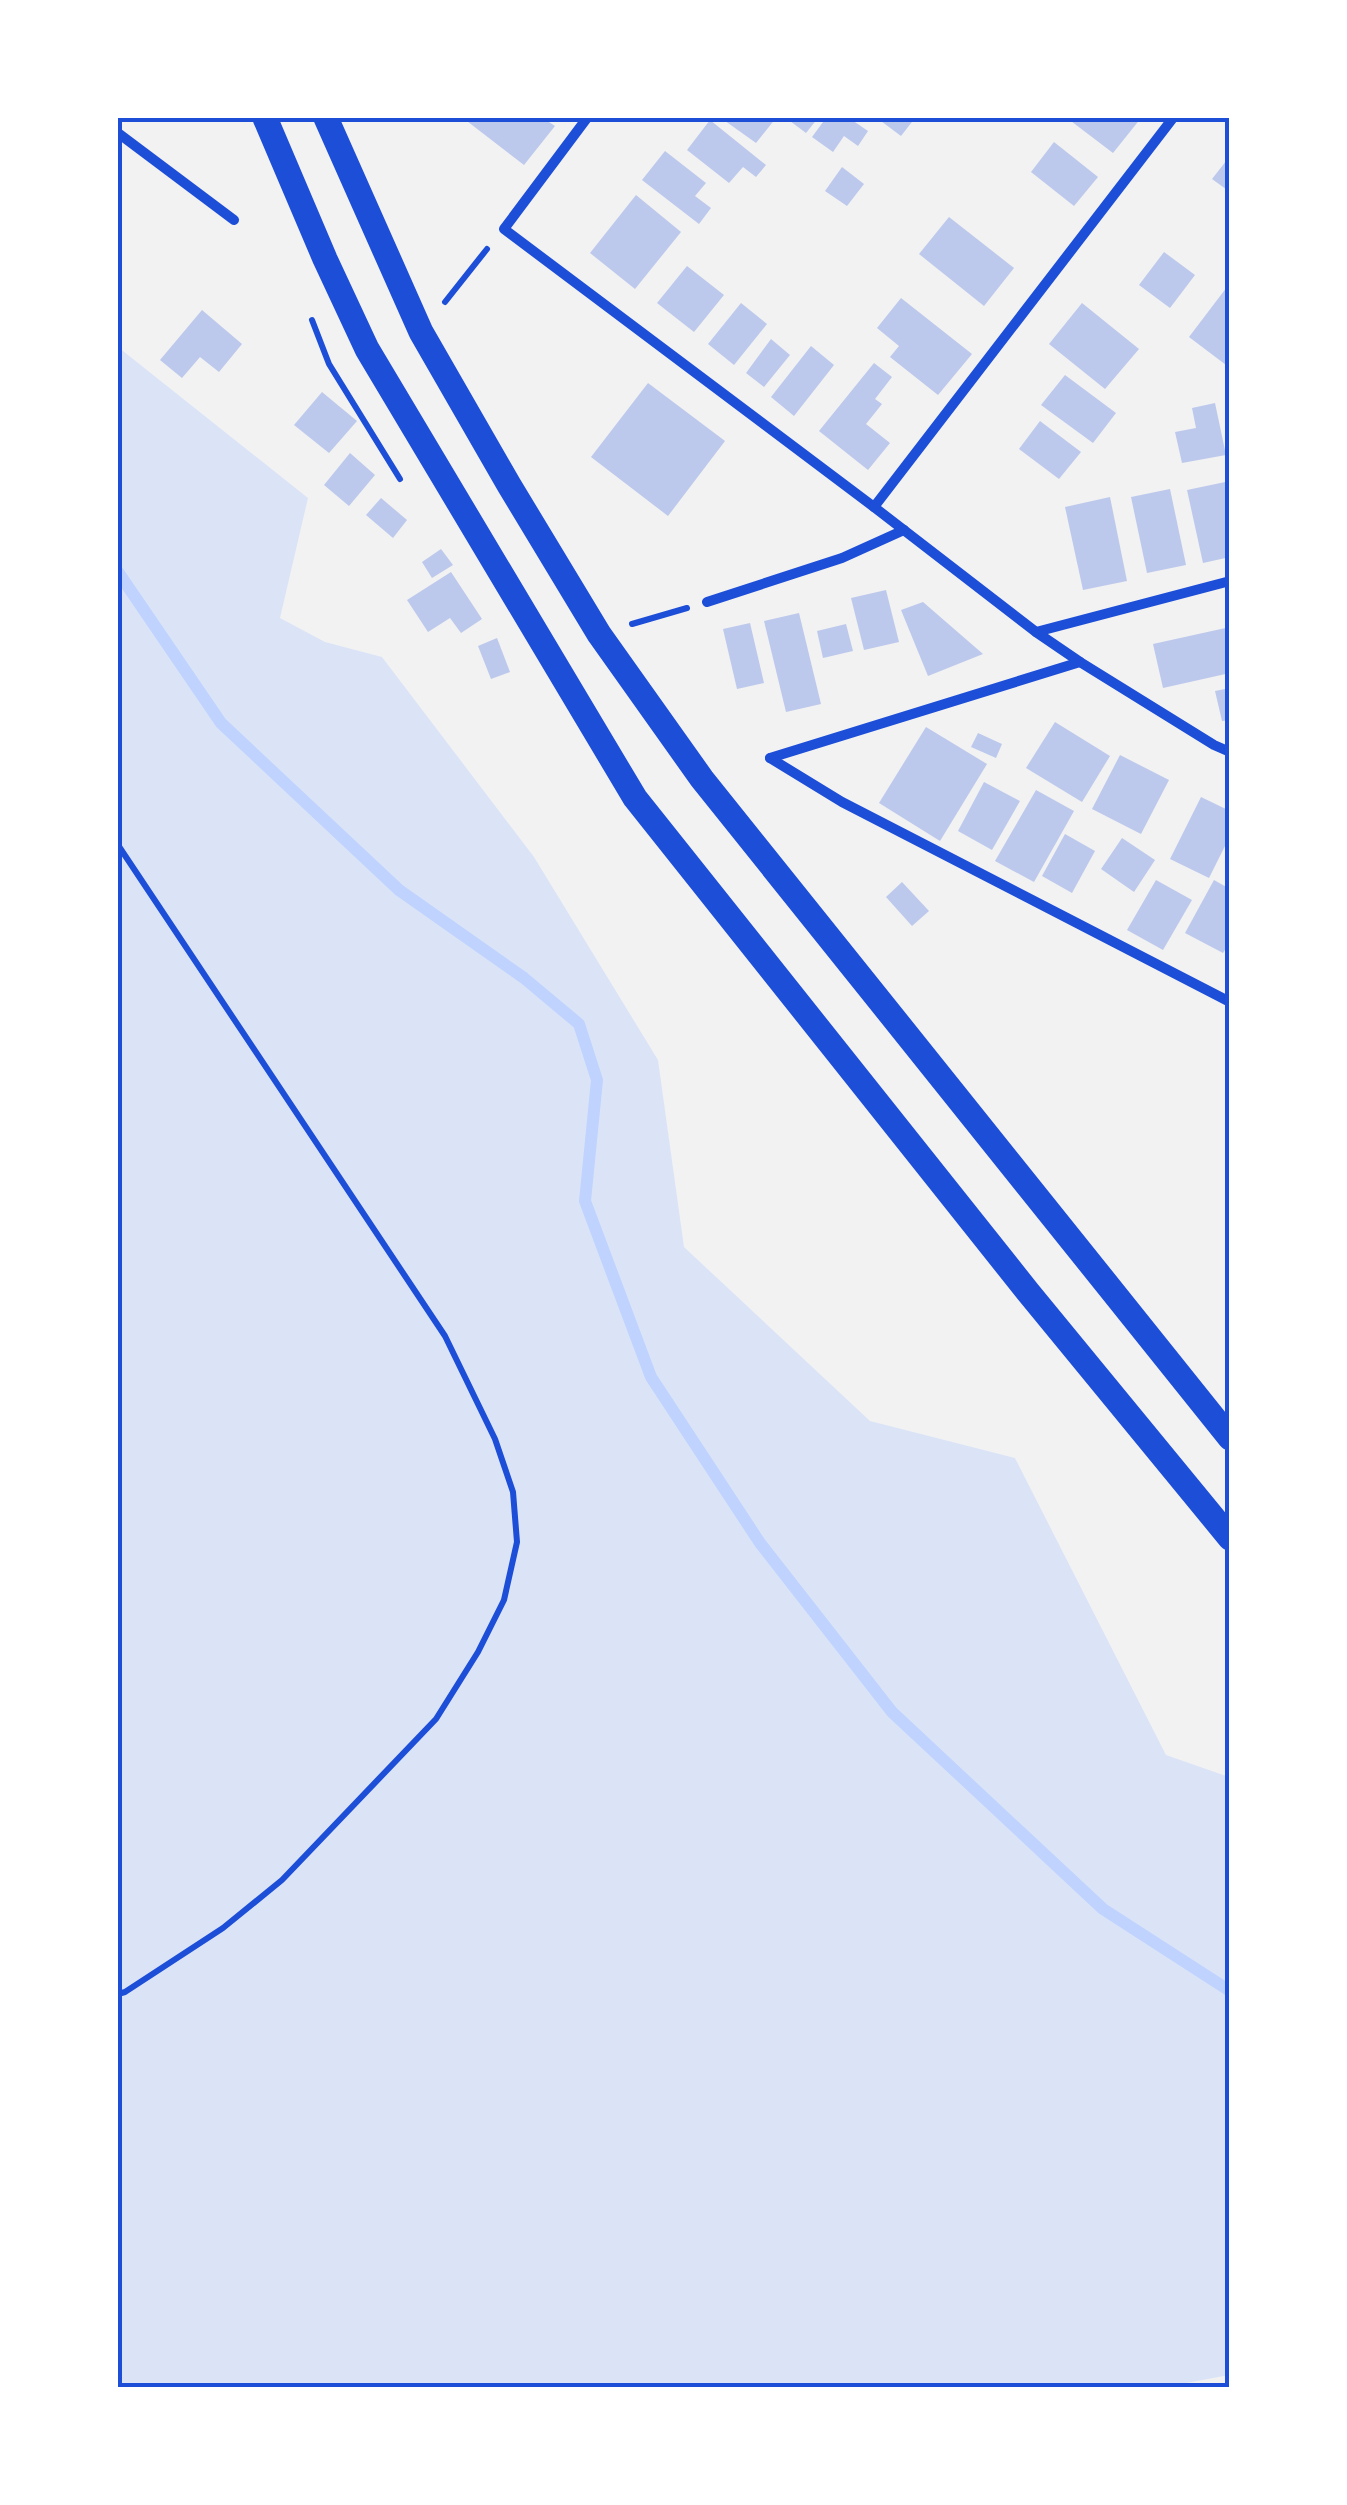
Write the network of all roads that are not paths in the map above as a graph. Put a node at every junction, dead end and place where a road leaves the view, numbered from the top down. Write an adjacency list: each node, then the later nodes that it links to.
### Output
1 (265, 118): 16 (main road)
2 (326, 118): 15 (main road)
3 (587, 118): 7 (street)
4 (1173, 118): 7 (street)
5 (118, 133): 6 (street)
6 (234, 220)
7 (874, 506): 8 (street)
8 (904, 530): 10 (street); 11 (street)
9 (1230, 581): 11 (street)
10 (707, 602)
11 (1036, 632): 12 (street)
12 (1080, 662): 13 (street); 14 (street)
13 (1230, 752)
14 (1230, 1002)
15 (1230, 1438)
16 (1230, 1538)

